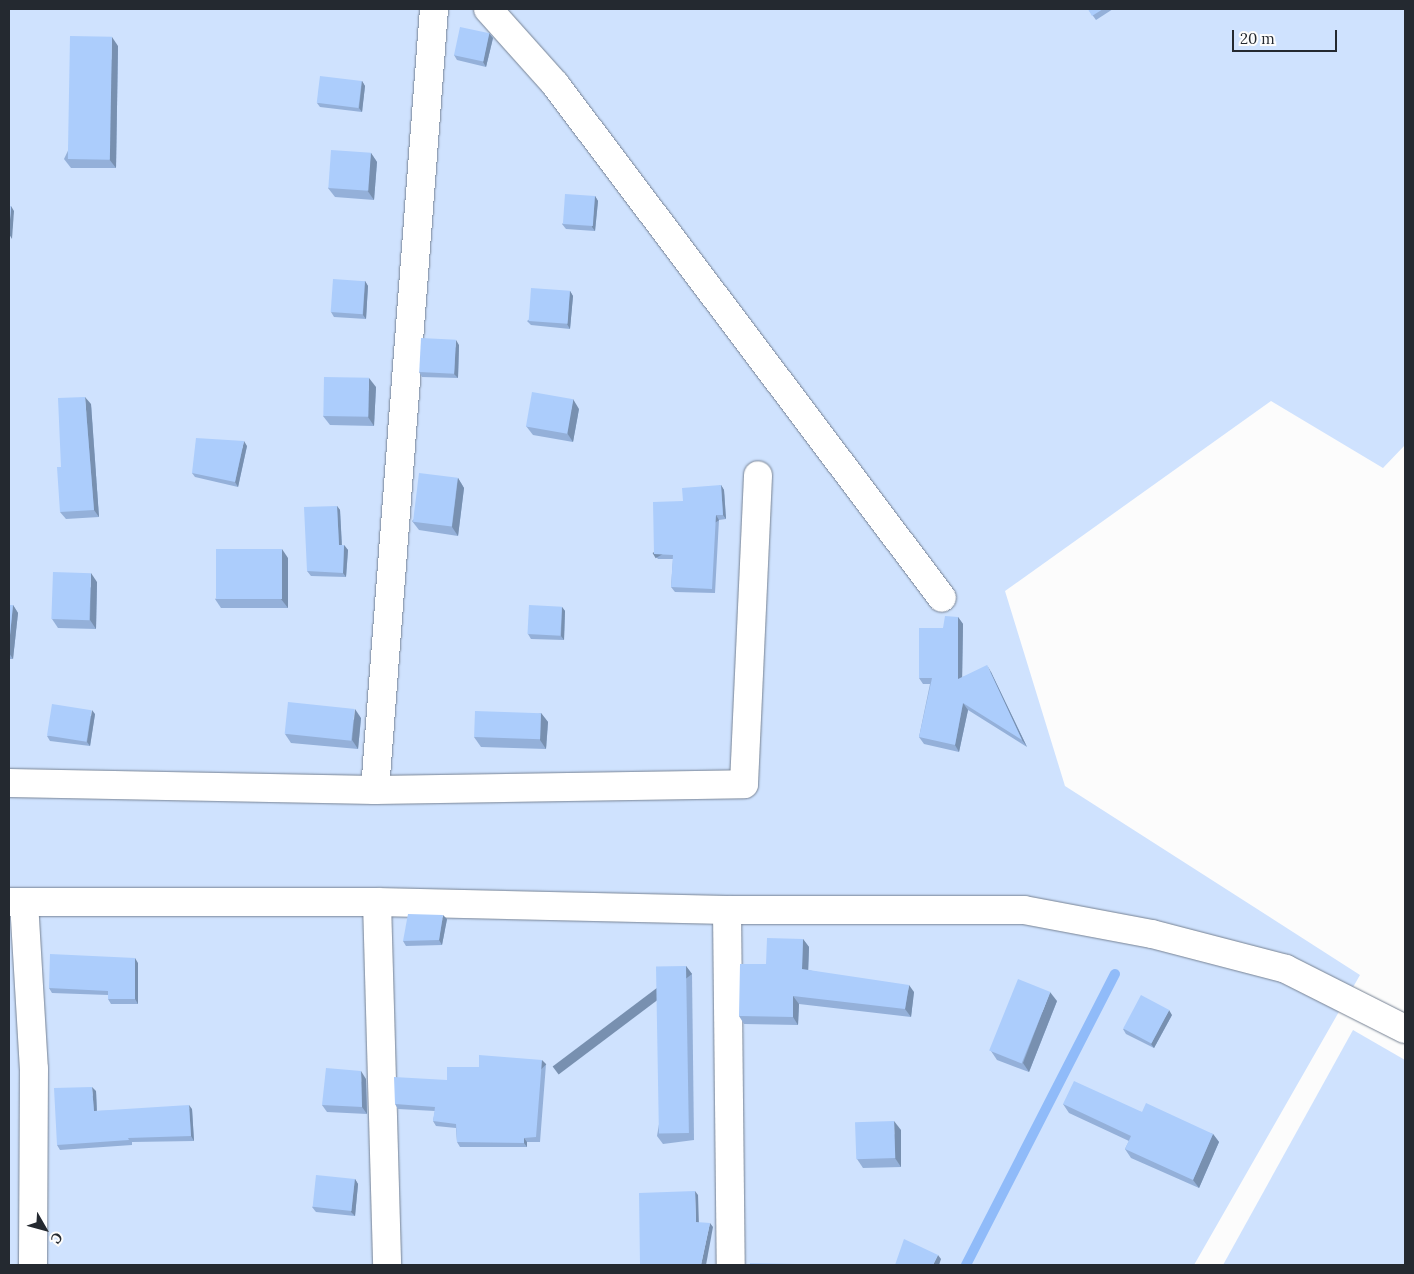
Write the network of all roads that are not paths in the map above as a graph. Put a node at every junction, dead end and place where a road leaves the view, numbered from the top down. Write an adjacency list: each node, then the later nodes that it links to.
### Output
1 (434, 9): 6 (street)
2 (488, 9): 4 (street)
3 (758, 475): 6 (street)
4 (942, 598)
5 (9, 783): 6 (street)
6 (375, 790)
7 (16, 902): 8 (street); 11 (street)
8 (377, 902): 9 (street); 12 (street)
9 (727, 910): 10 (street); 13 (street)
10 (1405, 1029)
11 (33, 1265)
12 (387, 1265)
13 (731, 1265)

